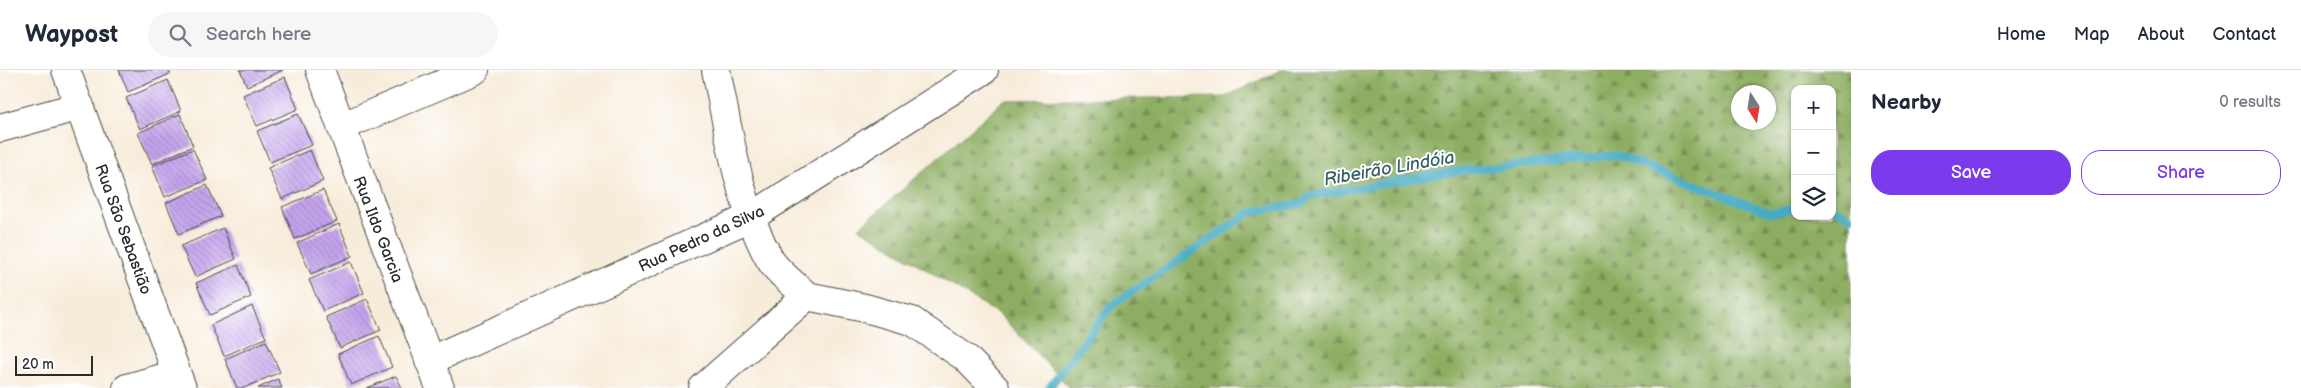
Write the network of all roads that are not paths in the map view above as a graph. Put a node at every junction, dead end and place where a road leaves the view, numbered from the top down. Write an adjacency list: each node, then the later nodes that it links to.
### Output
1 (66, 70): 6 (street, Rua São Sebastião)
2 (320, 70): 7 (street, Rua Ildo Garcia)
3 (475, 70): 7 (street)
4 (716, 70): 9 (street)
5 (984, 70): 9 (street, Rua Pedro da Silva)
6 (80, 106): 8 (street); 12 (street, Rua São Sebastião)
7 (340, 127): 11 (street, Rua Ildo Garcia)
8 (0, 128)
9 (751, 217): 10 (street); 11 (street, Rua Pedro da Silva)
10 (807, 296): 15 (street); 16 (street)
11 (429, 362): 14 (street, Rua Ildo Garcia)
12 (179, 381): 13 (street)
13 (127, 388)
14 (440, 388)
15 (703, 388)
16 (995, 388)

